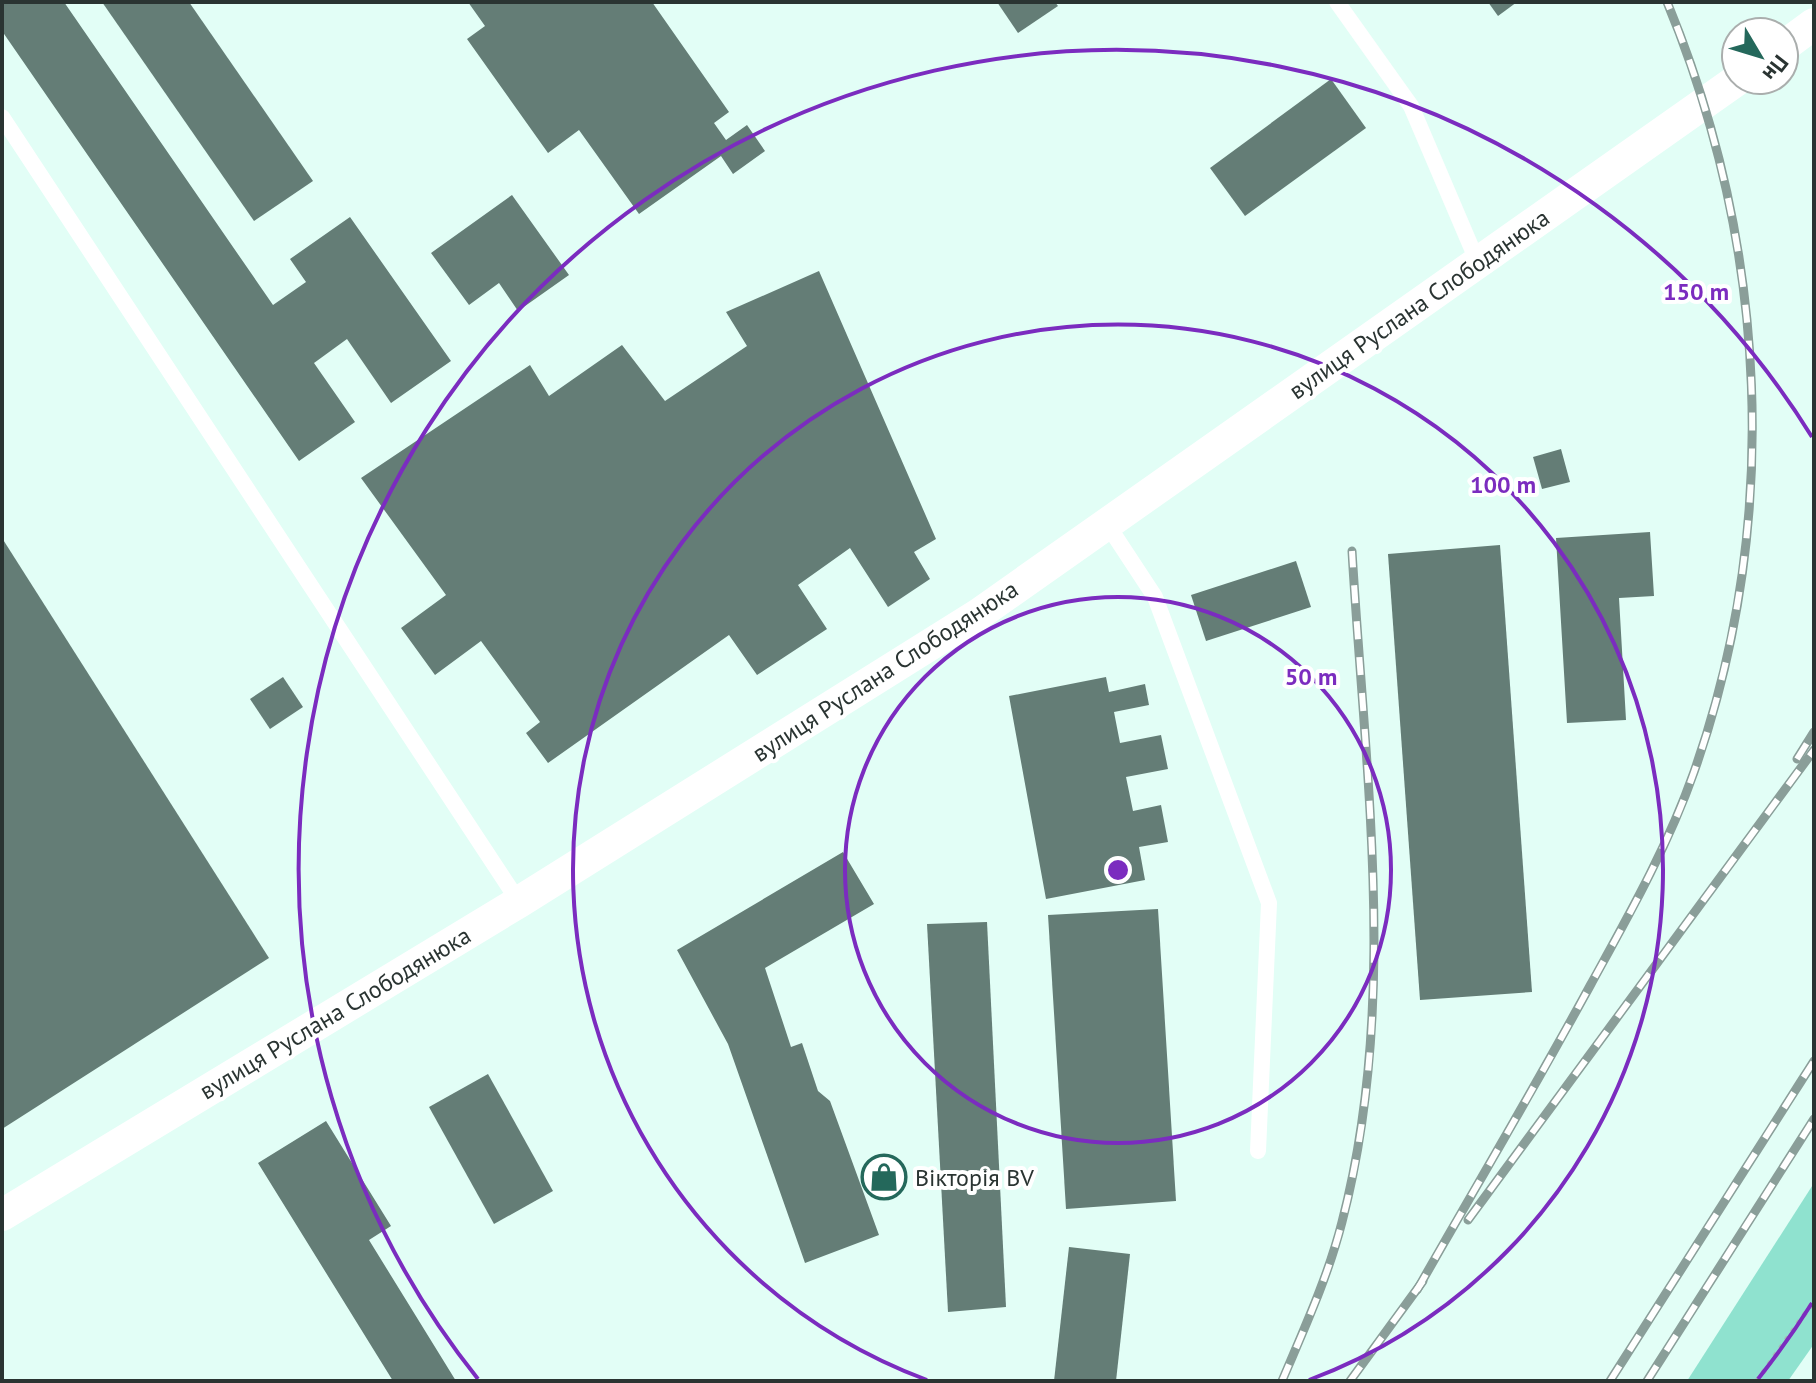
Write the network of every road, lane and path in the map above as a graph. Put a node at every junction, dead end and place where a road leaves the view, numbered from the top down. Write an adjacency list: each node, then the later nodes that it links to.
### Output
1 (1337, 2): 4 (lane)
2 (1720, 92): 4 (street, вулиця Руслана Слободянюка)
3 (2, 117): 6 (lane)
4 (1478, 263): 5 (street, вулиця Руслана Слободянюка)
5 (1107, 524): 6 (street, вулиця Руслана Слободянюка); 7 (lane)
6 (519, 902): 8 (street, вулиця Руслана Слободянюка)
7 (1258, 1151)
8 (2, 1215)
9 (1814, 1301): 10 (path)
10 (1757, 1381)

